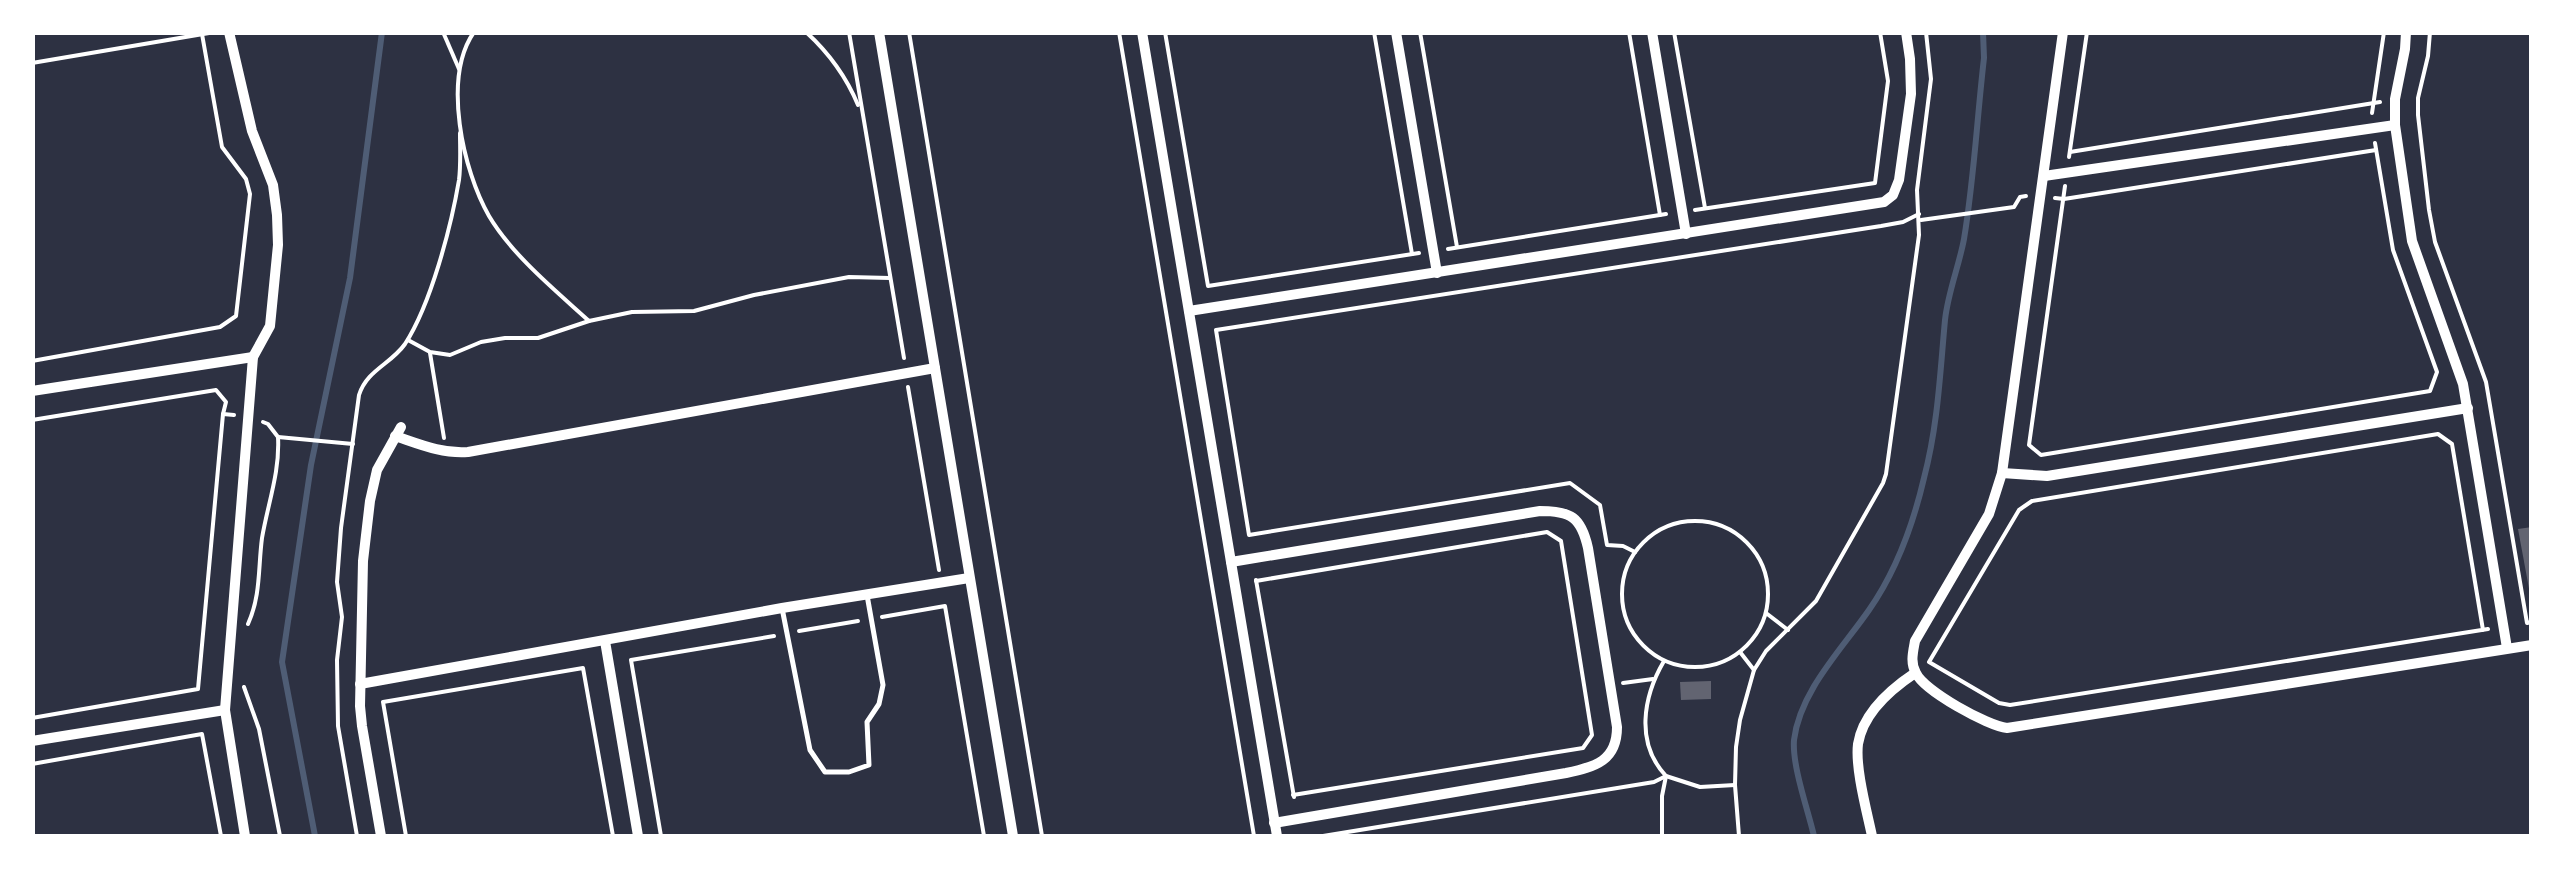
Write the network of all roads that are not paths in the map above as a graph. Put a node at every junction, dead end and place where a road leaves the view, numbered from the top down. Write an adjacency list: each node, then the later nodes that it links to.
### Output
1 (229, 32): 14 (street)
2 (879, 32): 15 (street)
3 (1142, 32): 13 (street)
4 (1396, 32): 12 (street)
5 (1652, 32): 11 (street)
6 (1906, 32): 11 (street)
7 (2063, 32): 10 (street)
8 (2406, 32): 9 (street)
9 (2394, 125): 10 (street); 17 (street)
10 (2044, 176): 18 (street)
11 (1686, 234): 12 (street)
12 (1437, 273): 13 (street)
13 (1189, 312): 19 (street)
14 (253, 357): 16 (street); 28 (street)
15 (935, 368): 20 (street); 27 (street)
16 (32, 391)
17 (2468, 408): 18 (street); 25 (street)
18 (2002, 472): 26 (street)
19 (1231, 562): 30 (street); 30 (street)
20 (969, 578): 21 (street); 34 (street)
21 (868, 595): 22 (street); 22 (lane)
22 (782, 608): 23 (street)
23 (605, 641): 27 (street); 33 (street)
24 (2532, 645): 25 (street)
25 (2508, 648): 26 (street)
26 (1916, 673): 36 (street)
27 (360, 684): 32 (street)
28 (225, 710): 29 (street); 31 (street)
29 (32, 741)
30 (1274, 822): 35 (street)
31 (244, 836)
32 (380, 836)
33 (638, 836)
34 (1013, 836)
35 (1276, 836)
36 (1872, 836)

